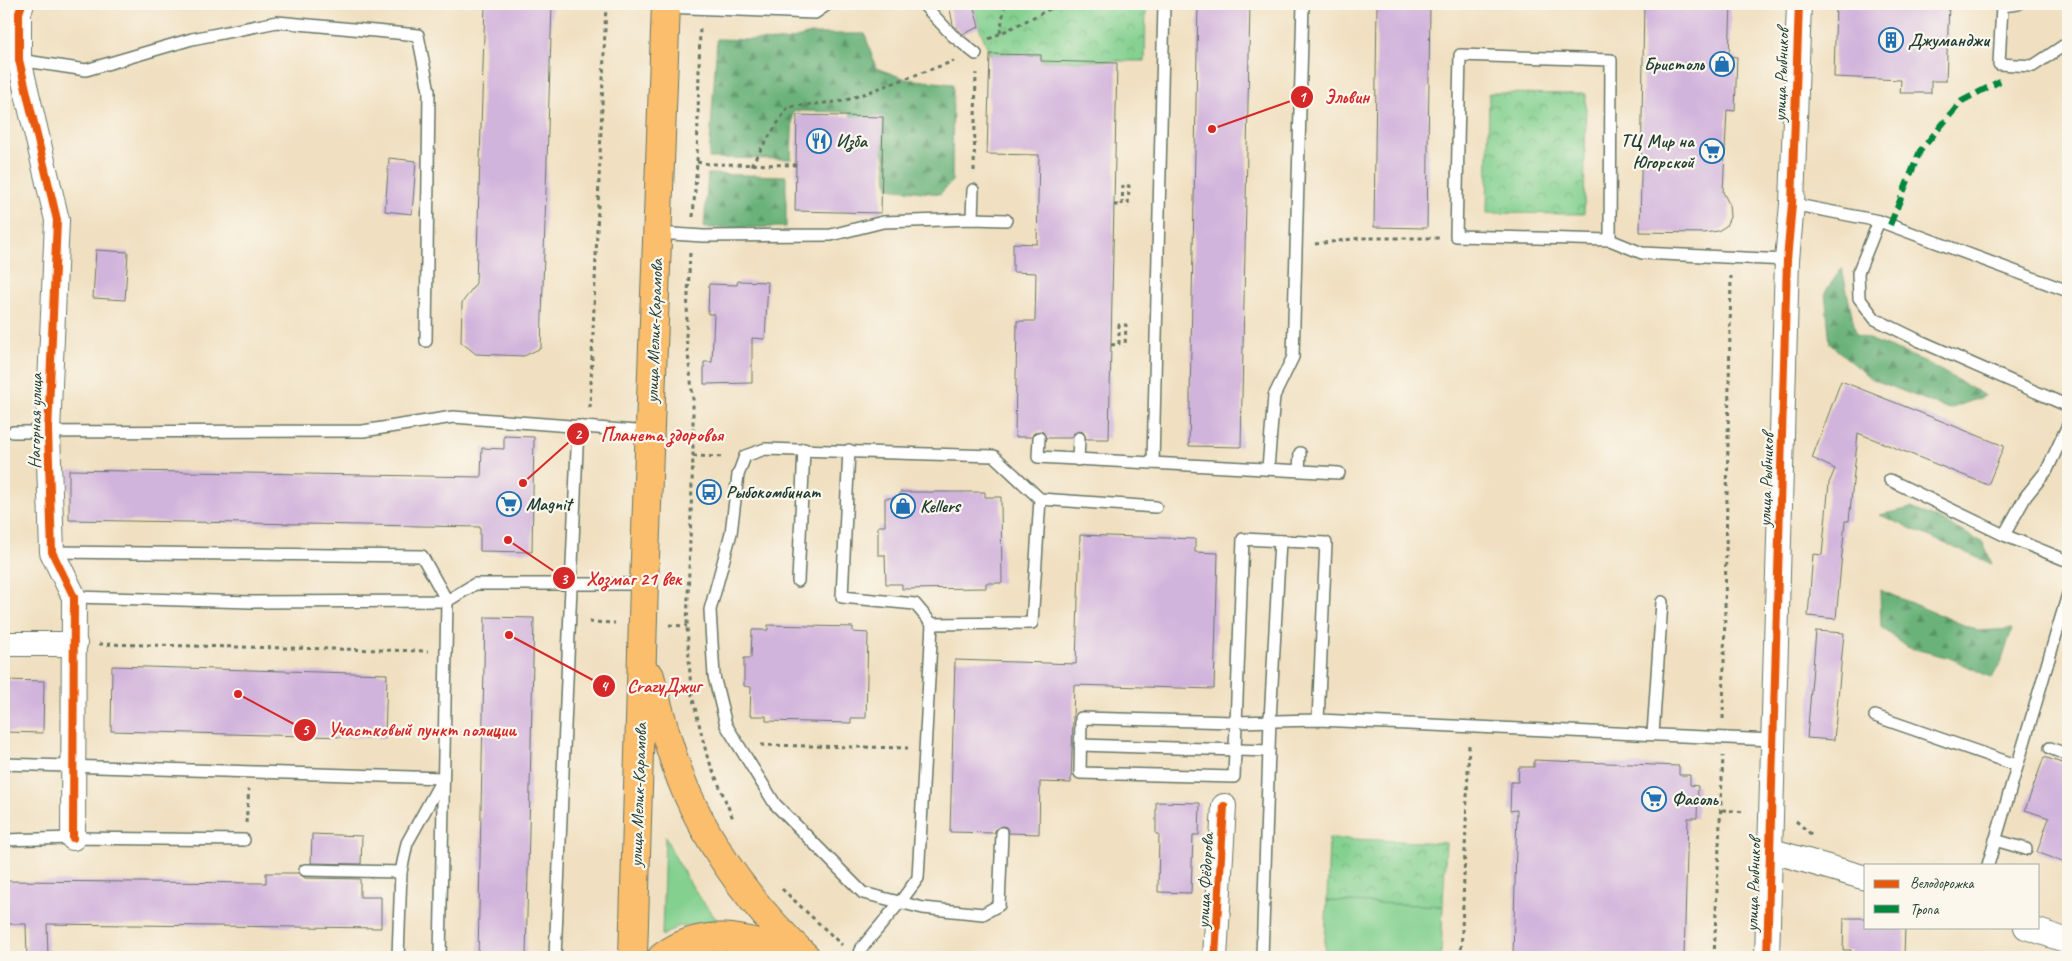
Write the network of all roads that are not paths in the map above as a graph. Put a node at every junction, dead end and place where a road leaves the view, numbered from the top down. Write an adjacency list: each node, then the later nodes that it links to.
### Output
1 (828, 4): 7 (lane)
2 (923, 4): 10 (lane)
3 (1164, 4): 34 (lane)
4 (1303, 4): 35 (lane)
5 (1799, 4): 13 (street, улица Рыбников)
6 (2018, 4): 9 (lane)
7 (666, 5): 17 (main road, улица Мелик-Карамова)
8 (15, 8): 11 (street, Нагорная улица)
9 (2068, 46)
10 (976, 54)
11 (11, 63): 21 (lane); 26 (street, Нагорная улица)
12 (973, 190): 14 (lane)
13 (1792, 204): 16 (lane); 19 (street, улица Рыбников)
14 (972, 219): 15 (lane); 17 (lane)
15 (1006, 220)
16 (1879, 221): 20 (lane); 22 (lane)
17 (657, 233): 27 (main road, улица Мелик-Карамова)
18 (1610, 240): 18 (lane); 19 (lane)
19 (1787, 260): 61 (street, улица Рыбников)
20 (2068, 291)
21 (426, 340)
22 (2068, 406)
23 (2068, 425): 41 (lane)
24 (583, 427): 26 (lane); 27 (lane); 46 (lane)
25 (13, 432): 26 (lane)
26 (48, 432): 43 (street, Нагорная улица)
27 (651, 432): 47 (main road, улица Мелик-Карамова)
28 (1039, 438): 33 (lane)
29 (1079, 438): 33 (lane)
30 (804, 450): 31 (lane); 45 (lane); 83 (lane)
31 (849, 450): 39 (lane); 52 (lane)
32 (1300, 453): 36 (lane)
33 (1078, 460): 34 (lane)
34 (1153, 463): 35 (lane)
35 (1268, 468): 36 (lane)
36 (1299, 470): 37 (lane)
37 (1339, 473)
38 (1890, 480): 41 (lane)
39 (1040, 499): 40 (lane); 52 (lane)
40 (1156, 507)
41 (2004, 535): 44 (lane)
42 (1280, 541): 57 (lane); 58 (lane); 59 (lane)
43 (52, 552): 49 (street, Нагорная улица); 50 (lane)
44 (2068, 561)
45 (798, 581)
46 (570, 583): 47 (lane); 50 (lane); 89 (lane)
47 (644, 584): 55 (main road, улица Мелик-Карамова)
48 (2068, 594): 69 (lane)
49 (74, 597): 50 (lane); 54 (street, Нагорная улица)
50 (447, 601): 70 (lane)
51 (1662, 602): 60 (lane)
52 (932, 624): 83 (lane)
53 (4, 644): 54 (street)
54 (75, 644): 68 (street, Нагорная улица)
55 (643, 651): 90 (main road, улица Мелик-Карамова); 92 (main road)
56 (1874, 716): 69 (lane)
57 (1270, 720): 58 (lane); 59 (lane); 65 (lane)
58 (1318, 720): 60 (lane)
59 (1235, 722): 62 (lane); 64 (lane)
60 (1653, 734): 61 (lane)
61 (1773, 740): 78 (street, улица Рыбников)
62 (1080, 745): 64 (lane); 64 (lane)
63 (2050, 748): 66 (lane)
64 (1234, 750): 65 (lane)
65 (1269, 750): 94 (lane)
66 (2068, 755)
67 (4, 764): 68 (lane)
68 (72, 765): 70 (lane); 73 (street, Нагорная улица)
69 (2016, 765): 76 (lane)
70 (443, 778): 81 (lane); 88 (lane)
71 (1224, 806): 93 (street, улица Фёдорова)
72 (1002, 833): 83 (lane)
73 (73, 838): 74 (lane); 75 (lane)
74 (4, 840)
75 (244, 840)
76 (1995, 840): 77 (lane); 79 (lane)
77 (2026, 849)
78 (1769, 850): 82 (street); 95 (street, улица Рыбников)
79 (1988, 864)
80 (305, 870): 81 (lane)
81 (401, 872): 87 (lane)
82 (1864, 877)
83 (902, 901): 86 (lane)
84 (2029, 928): 85 (street)
85 (2068, 941)
86 (854, 954)
87 (398, 957)
88 (440, 957)
89 (555, 957)
90 (633, 957)
91 (662, 957): 92 (main road)
92 (805, 957)
93 (1215, 957)
94 (1262, 957)
95 (1766, 957)

